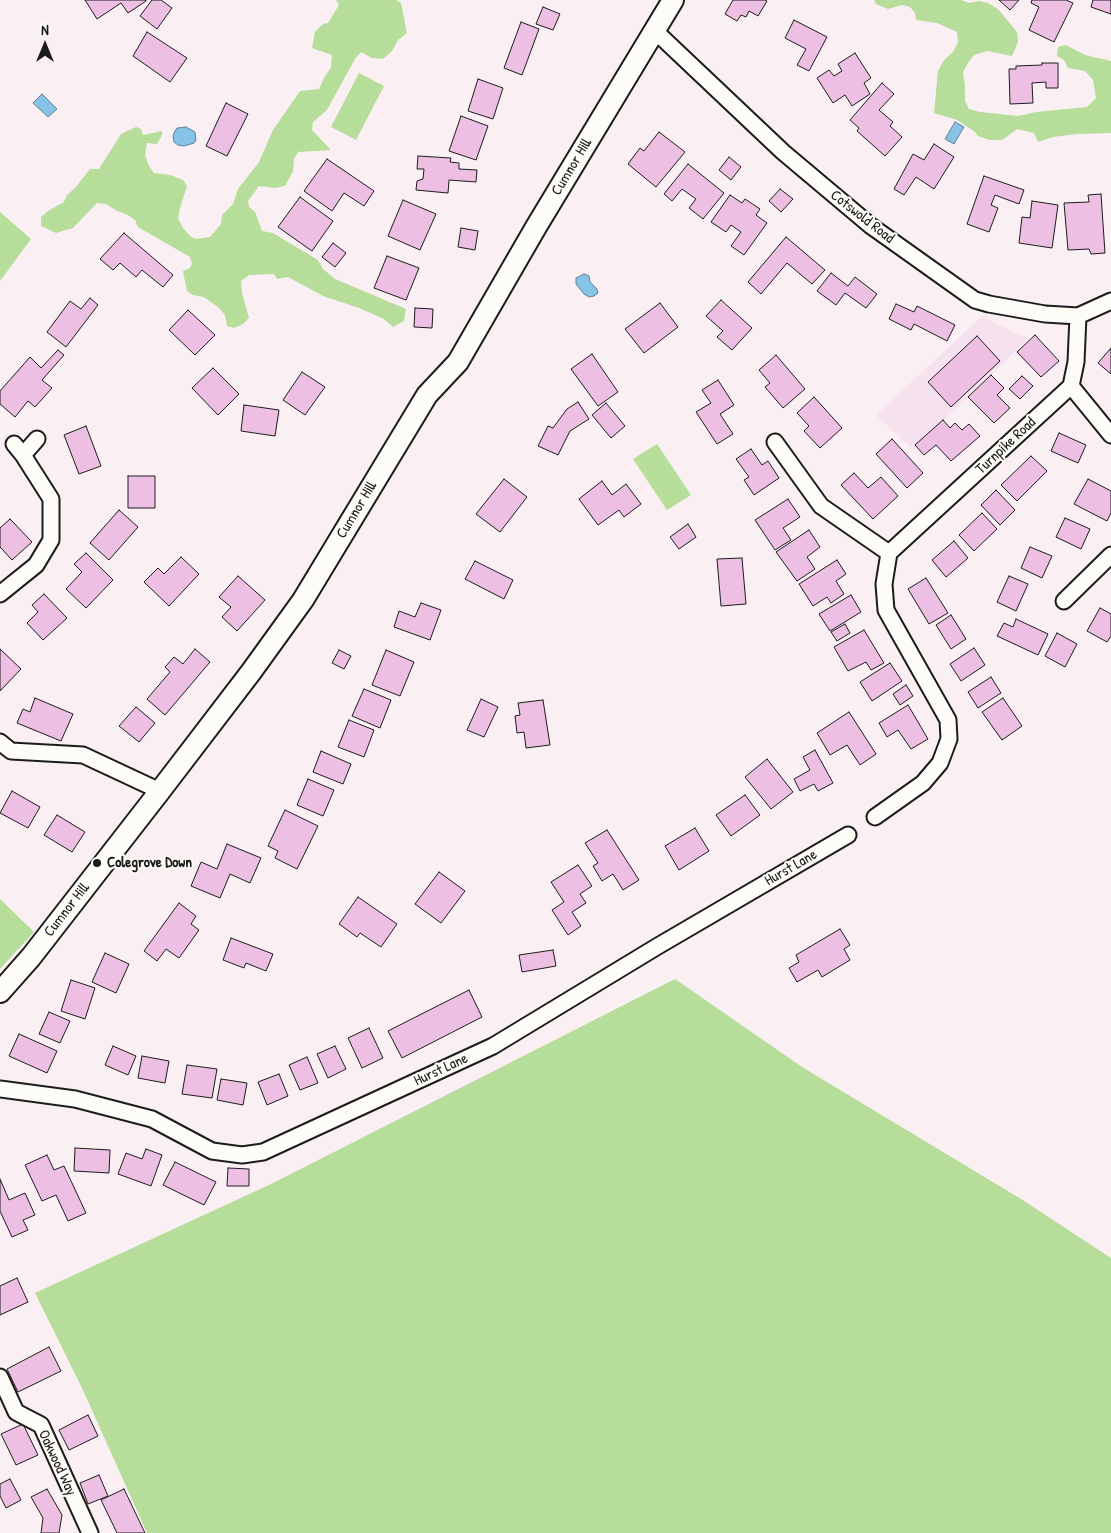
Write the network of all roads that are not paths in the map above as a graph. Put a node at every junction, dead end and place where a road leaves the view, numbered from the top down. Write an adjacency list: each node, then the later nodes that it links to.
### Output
1 (673, 0): 2 (street, Cumnor Hill)
2 (654, 30): 4 (street, Cotswold Road); 14 (street, Cumnor Hill)
3 (1111, 301): 4 (street, Cotswold Road)
4 (1078, 316): 5 (street)
5 (1071, 386): 6 (street); 9 (street, Turnpike Road)
6 (1111, 435)
7 (37, 439): 11 (street)
8 (774, 442): 9 (street)
9 (888, 554): 15 (street)
10 (1111, 555): 12 (street)
11 (0, 594)
12 (1064, 600)
13 (0, 742): 14 (street)
14 (160, 791): 17 (street, Cumnor Hill)
15 (875, 817)
16 (848, 835): 18 (street, Hurst Lane)
17 (0, 992)
18 (0, 1089)
19 (0, 1377): 20 (street, Oakwood Way)
20 (90, 1533)

